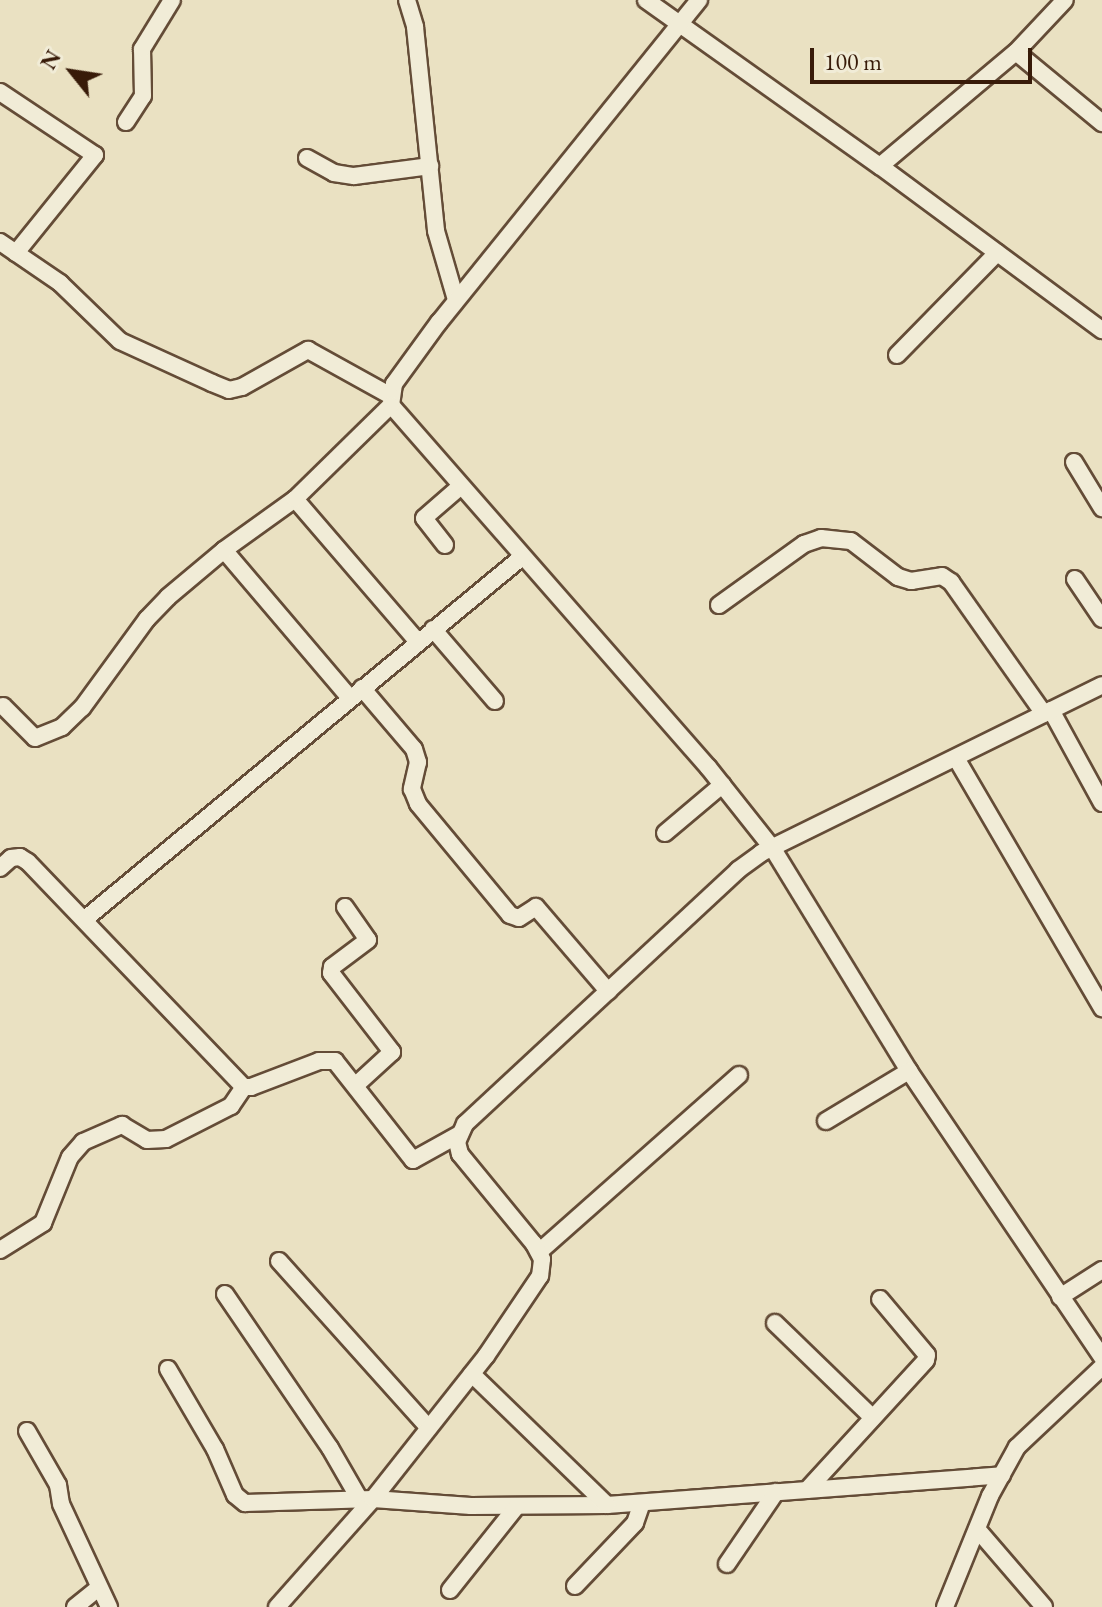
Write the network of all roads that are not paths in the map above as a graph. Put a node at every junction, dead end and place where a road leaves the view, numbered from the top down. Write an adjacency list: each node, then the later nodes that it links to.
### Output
1 (172, 0): 9 (street)
2 (407, 0): 12 (street)
3 (646, 0): 6 (street)
4 (699, 0): 6 (street)
5 (1065, 0): 7 (street)
6 (680, 24): 13 (street); 17 (street)
7 (1016, 52): 10 (street); 13 (street)
8 (0, 92): 15 (street)
9 (126, 122)
10 (1102, 123)
11 (307, 158): 12 (street)
12 (430, 166): 17 (street)
13 (880, 166): 16 (street)
14 (0, 242): 15 (street)
15 (16, 253): 20 (street)
16 (997, 253): 18 (street); 19 (street)
17 (456, 300): 20 (street)
18 (1102, 330)
19 (897, 355)
20 (391, 401): 22 (street); 23 (street)
21 (1074, 462): 24 (street)
22 (461, 486): 25 (street); 27 (street)
23 (295, 499): 26 (street); 32 (street)
24 (1102, 508)
25 (445, 545)
26 (224, 550): 34 (street); 36 (street)
27 (522, 557): 31 (street); 39 (street)
28 (1075, 579): 30 (street)
29 (719, 605): 37 (street)
30 (1102, 619)
31 (433, 629): 32 (street); 35 (street)
32 (417, 641): 34 (street)
33 (1102, 685): 37 (street)
34 (356, 693): 45 (street); 46 (street)
35 (495, 701)
36 (3, 706)
37 (1048, 712): 38 (street); 40 (street)
38 (956, 758): 42 (street); 47 (street)
39 (722, 785): 41 (street); 42 (street)
40 (1102, 803)
41 (665, 833)
42 (773, 849): 46 (street); 48 (street)
43 (0, 868): 45 (street)
44 (345, 907): 50 (street)
45 (85, 919): 51 (street)
46 (608, 991): 53 (street)
47 (1102, 1008)
48 (909, 1071): 52 (street); 59 (street)
49 (739, 1075): 55 (street)
50 (356, 1085): 51 (street); 53 (street)
51 (244, 1087): 54 (street)
52 (826, 1121)
53 (460, 1134): 55 (street)
54 (0, 1250)
55 (539, 1252): 64 (street)
56 (279, 1261): 67 (street)
57 (1102, 1270): 59 (street)
58 (225, 1294): 72 (street)
59 (1060, 1297): 62 (street)
60 (880, 1299): 66 (street)
61 (775, 1323): 66 (street)
62 (1102, 1357)
63 (168, 1369): 72 (street)
64 (472, 1374): 67 (street); 74 (street)
65 (1099, 1377): 69 (street)
66 (873, 1418): 70 (street)
67 (429, 1428): 72 (street)
68 (27, 1431): 79 (street)
69 (1002, 1475): 70 (street); 76 (street)
70 (807, 1490): 71 (street)
71 (776, 1492): 73 (street); 77 (street)
72 (366, 1500): 75 (street); 83 (street)
73 (642, 1503): 74 (street); 78 (street)
74 (607, 1505): 75 (street)
75 (517, 1506): 80 (street)
76 (977, 1529): 84 (street); 85 (street)
77 (727, 1564)
78 (575, 1586)
79 (97, 1589): 81 (street); 82 (street)
80 (450, 1590)
81 (75, 1607)
82 (109, 1607)
83 (277, 1607)
84 (945, 1607)
85 (1044, 1607)

